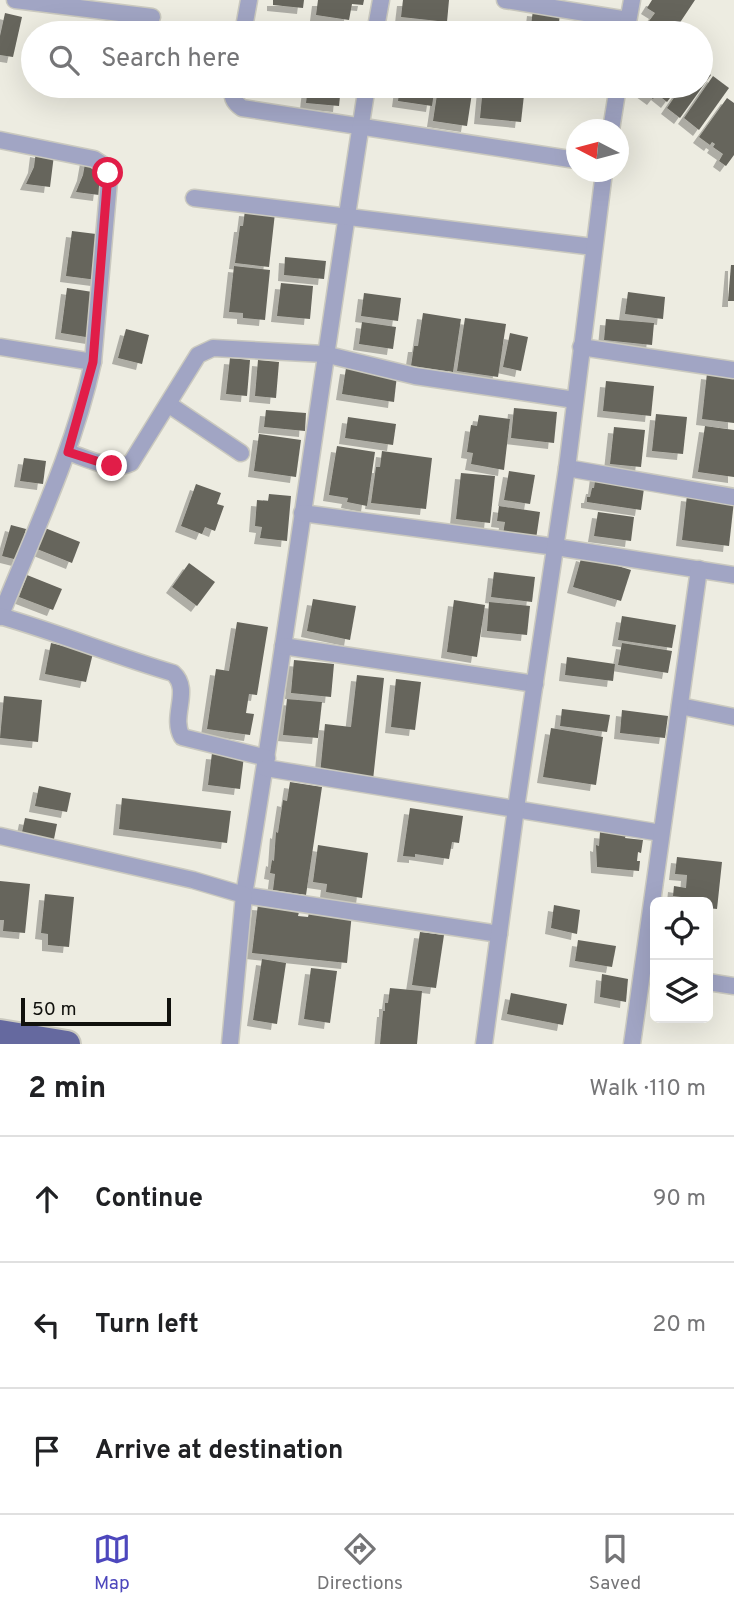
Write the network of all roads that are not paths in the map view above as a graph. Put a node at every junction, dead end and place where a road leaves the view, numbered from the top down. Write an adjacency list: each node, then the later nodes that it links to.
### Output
1 (15, 0): 6 (street)
2 (249, 0): 7 (street)
3 (381, 0): 8 (street)
4 (505, 0): 9 (street)
5 (632, 0): 10 (street)
6 (152, 17)
7 (245, 21)
8 (377, 21)
9 (604, 21)
10 (628, 21)
11 (233, 98): 15 (street)
12 (365, 98): 15 (street)
13 (616, 98): 14 (street)
14 (613, 119)
15 (360, 126): 17 (street); 20 (street)
16 (0, 140): 25 (street)
17 (566, 158)
18 (603, 182): 21 (street)
19 (194, 198): 20 (street)
20 (346, 215): 21 (street); 24 (street)
21 (594, 247): 23 (street)
22 (0, 347): 25 (street)
23 (581, 347): 26 (street); 27 (street)
24 (324, 354): 27 (street); 28 (street); 33 (street)
25 (93, 362): 29 (street)
26 (734, 370)
27 (575, 400): 31 (street)
28 (168, 404): 29 (street); 30 (street)
29 (68, 452): 37 (street)
30 (241, 453)
31 (567, 468): 32 (street); 34 (street)
32 (734, 497)
33 (302, 513): 34 (street); 38 (street)
34 (556, 547): 35 (street); 39 (street)
35 (699, 569): 36 (street); 40 (street)
36 (734, 575)
37 (0, 617): 42 (street)
38 (283, 646): 39 (street); 42 (street)
39 (535, 684): 43 (street)
40 (680, 706): 41 (street); 44 (street)
41 (734, 717)
42 (266, 763): 43 (street); 46 (street)
43 (516, 808): 44 (street); 47 (street)
44 (662, 833): 48 (street)
45 (0, 836): 46 (street)
46 (244, 895): 47 (street); 53 (street)
47 (499, 934): 54 (street)
48 (649, 972): 55 (street)
49 (713, 983): 50 (street)
50 (734, 986)
51 (0, 1033): 52 (main road)
52 (67, 1044)
53 (230, 1044)
54 (484, 1044)
55 (632, 1044)

